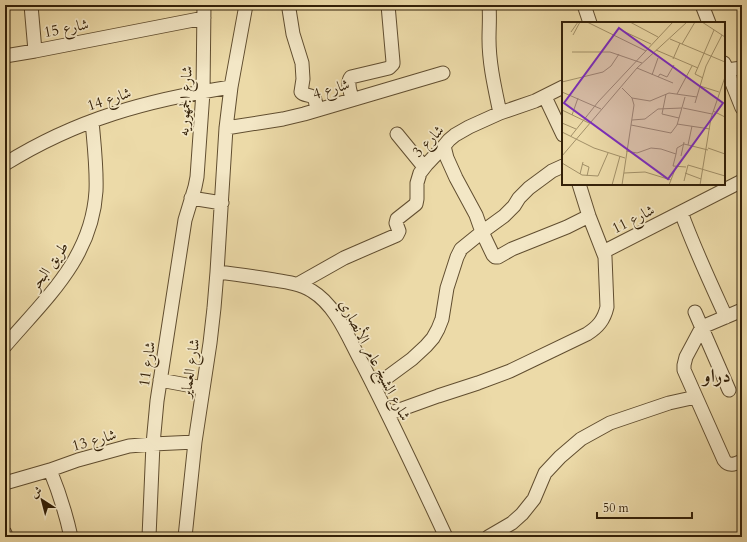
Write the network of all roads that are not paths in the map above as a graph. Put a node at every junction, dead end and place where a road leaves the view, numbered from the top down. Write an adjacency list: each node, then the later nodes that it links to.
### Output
1 (31, 5): 11 (street)
2 (246, 5): 16 (street, شارع العماير)
3 (388, 5): 21 (street)
4 (490, 5): 24 (street)
5 (584, 5): 9 (street)
6 (706, 6): 10 (street)
7 (289, 8): 23 (street)
8 (204, 11): 11 (street, شارع 15); 19 (street, شارع الجمهوريه)
9 (590, 22)
10 (709, 22)
11 (35, 51): 12 (street, شارع 15)
12 (5, 56)
13 (725, 67): 14 (street); 18 (street)
14 (742, 68)
15 (443, 73): 21 (street, شارع 4)
16 (231, 87): 19 (street, شارع 14); 26 (street, شارع العماير)
17 (562, 88): 20 (street, شارع 3)
18 (729, 90): 22 (street)
19 (203, 92): 25 (street, شارع 14); 35 (street, شارع الجمهوريه)
20 (545, 97): 24 (street, شارع 3); 27 (street)
21 (352, 99): 23 (street, شارع 4)
22 (742, 108)
23 (317, 110): 26 (street, شارع 4)
24 (500, 113): 29 (street, شارع 3)
25 (92, 121): 30 (street, شارع 14); 47 (street, طريق البحر)
26 (226, 128): 36 (street, شارع العماير)
27 (562, 133)
28 (397, 134): 32 (street)
29 (444, 146): 32 (street, شارع 3); 39 (street)
30 (5, 164)
31 (562, 166): 39 (street)
32 (424, 167): 42 (street, شارع 3)
33 (742, 181): 37 (street, شارع 11)
34 (580, 185): 38 (street)
35 (191, 198): 36 (street); 48 (street, شارع 11)
36 (222, 204): 41 (street, شارع العماير)
37 (681, 212): 40 (street, شارع 11); 45 (street)
38 (589, 216): 39 (street); 40 (street)
39 (482, 232): 49 (street)
40 (603, 252): 53 (street)
41 (217, 272): 42 (street, شارع الشيخ عامر الأنصاري); 50 (street, شارع العماير)
42 (298, 284): 49 (street, شارع الشيخ عامر الأنصاري)
43 (742, 310): 45 (street)
44 (695, 312): 46 (street)
45 (726, 317): 46 (street)
46 (702, 327): 51 (street); 52 (street)
47 (5, 346)
48 (160, 380): 50 (street); 55 (street, شارع 11)
49 (374, 386): 53 (street, شارع الشيخ عامر الأنصاري)
50 (203, 388): 54 (street, شارع العماير)
51 (729, 390)
52 (696, 397): 56 (street); 65 (street)
53 (388, 414): 64 (street, شارع الشيخ عامر الأنصاري)
54 (195, 442): 55 (street, شارع 13); 63 (street, شارع العماير)
55 (153, 444): 57 (street, شارع 13); 62 (street, شارع 11)
56 (742, 461)
57 (50, 470): 58 (street, شارع 13); 61 (street)
58 (5, 483)
59 (5, 534): 60 (street)
60 (6, 537)
61 (72, 537)
62 (149, 537)
63 (185, 537)
64 (446, 537)
65 (488, 537)

